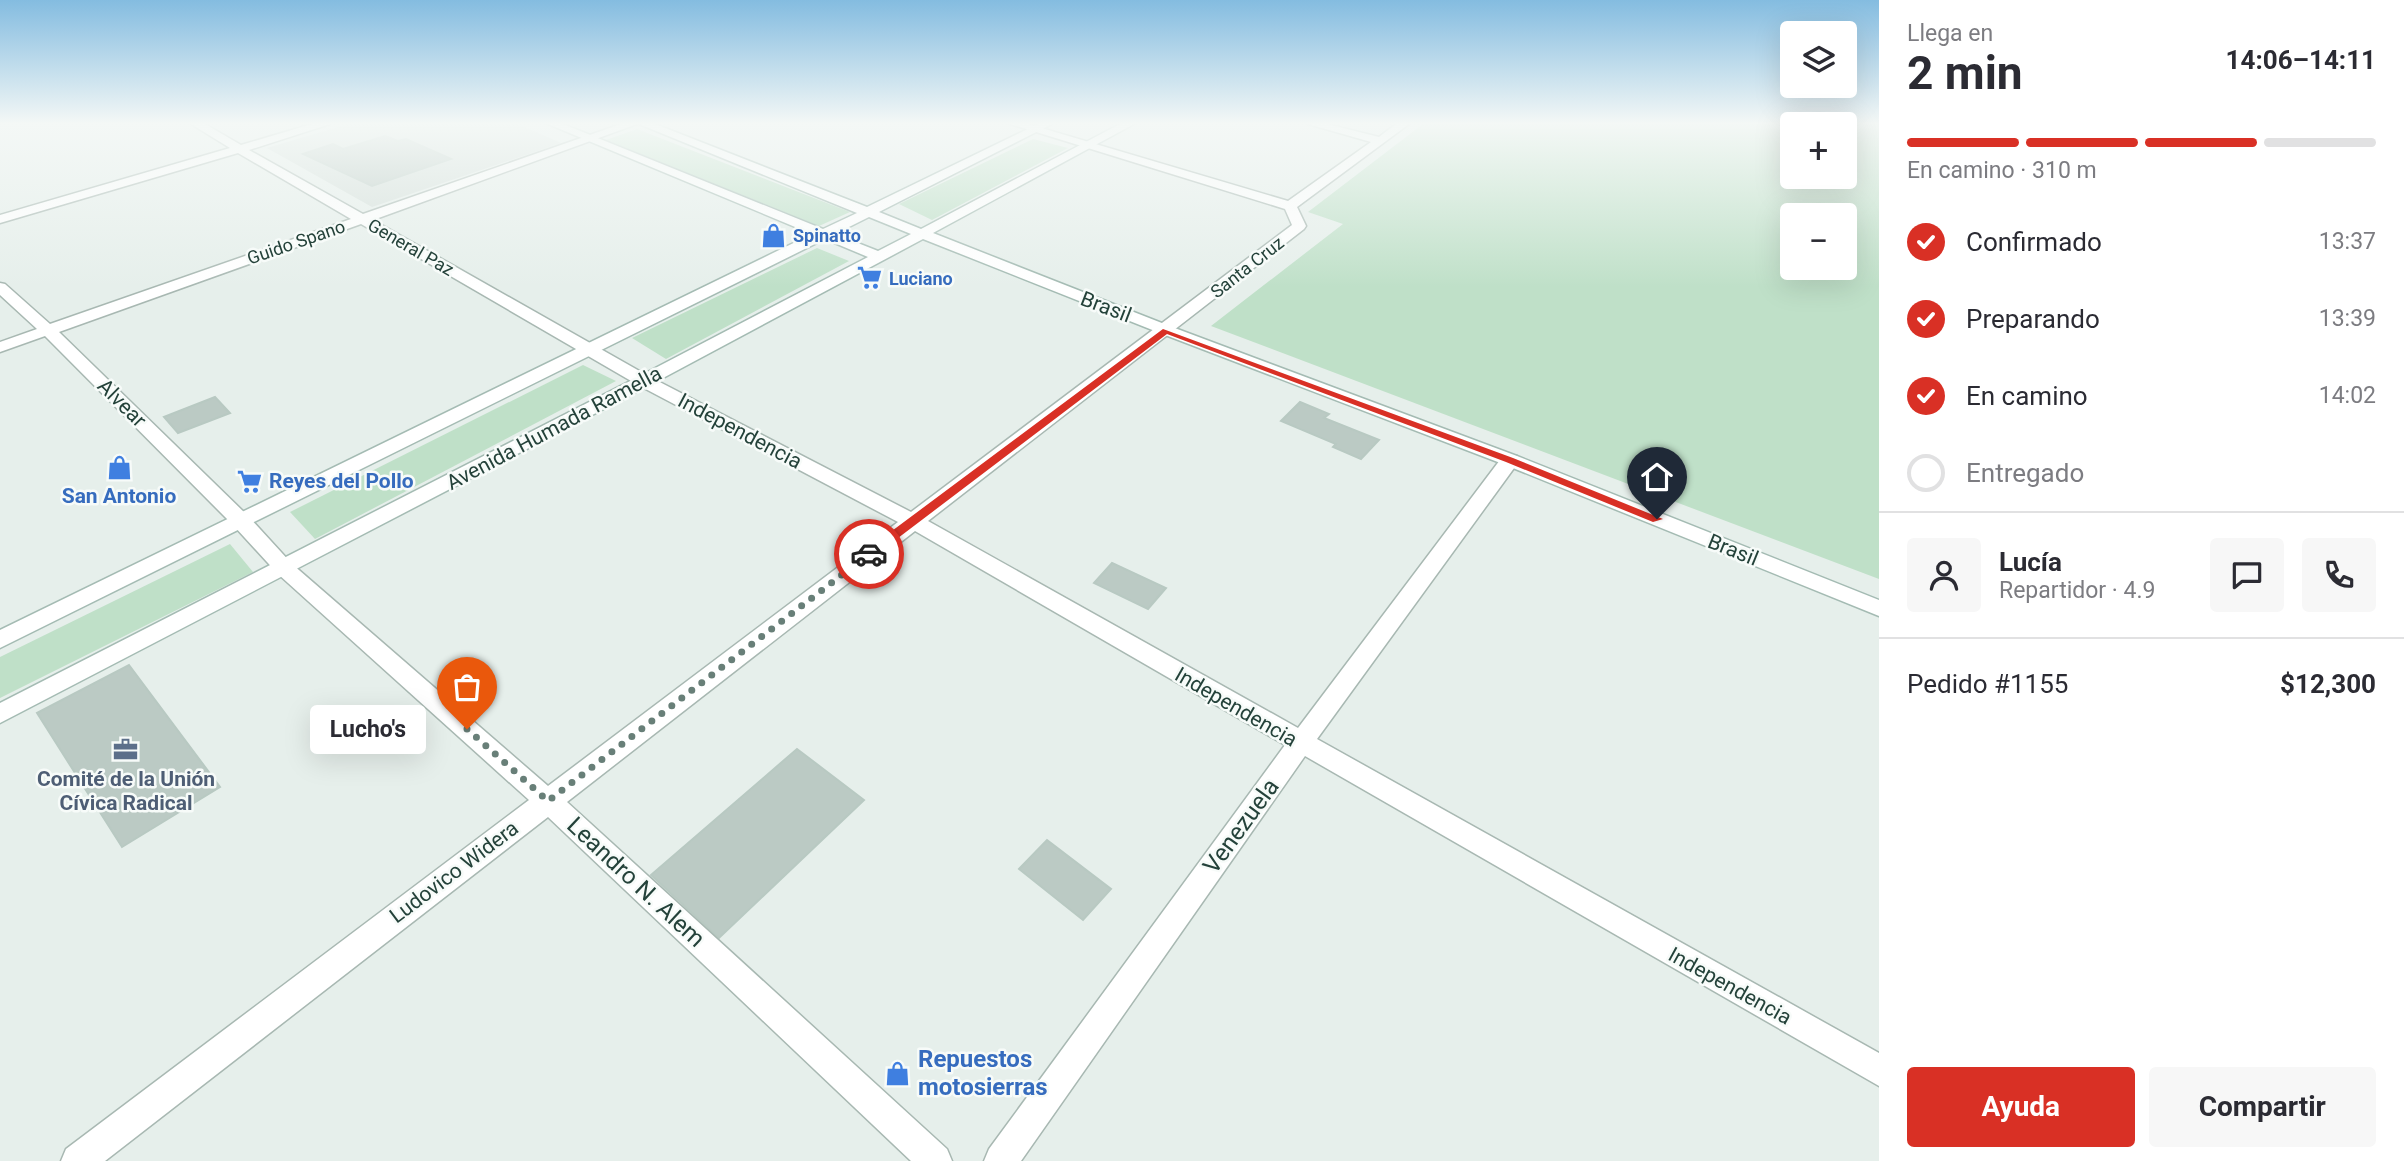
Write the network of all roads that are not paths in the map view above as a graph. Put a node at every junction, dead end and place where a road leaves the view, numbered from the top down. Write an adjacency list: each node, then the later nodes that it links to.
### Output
1 (140, 178): 12 (street)
2 (291, 178): 13 (street, General Paz)
3 (478, 178): 13 (street, Guido Spano)
4 (684, 178): 14 (street)
5 (783, 178): 11 (street, Brasil)
6 (938, 178): 11 (street)
7 (1029, 178): 15 (street, Avenida Humada Ramella)
8 (1197, 178): 10 (street)
9 (1329, 178): 10 (street, Santa Cruz)
10 (1290, 206): 19 (street, Santa Cruz)
11 (870, 212): 14 (street); 15 (street, Brasil)
12 (0, 219)
13 (362, 219): 18 (street, Guido Spano); 21 (street, General Paz)
14 (821, 235): 16 (street); 21 (street)
15 (921, 235): 16 (street, Avenida Humada Ramella); 19 (street, Brasil)
16 (878, 256): 22 (street, Avenida Humada Ramella)
17 (0, 287): 18 (street, Alvear)
18 (48, 330): 20 (street, Guido Spano); 24 (street, Alvear)
19 (1166, 330): 23 (street, Brasil); 25 (street, Ludovico Widera)
20 (0, 346)
21 (590, 349): 22 (street, Independencia); 24 (street)
22 (644, 381): 25 (street, Independencia); 26 (street, Avenida Humada Ramella)
23 (1510, 460): 27 (street, Brasil); 30 (street, Venezuela)
24 (242, 521): 26 (street, Leandro N. Alem); 28 (street)
25 (912, 521): 30 (street, Independencia); 31 (street, Ludovico Widera)
26 (285, 569): 29 (street, Avenida Humada Ramella); 31 (street, Leandro N. Alem)
27 (1879, 608)
28 (0, 640)
29 (0, 714)
30 (1300, 744): 32 (street, Independencia); 35 (street, Venezuela)
31 (548, 801): 33 (street, Ludovico Widera); 34 (street, Leandro N. Alem)
32 (1879, 1070)
33 (78, 1161)
34 (935, 1161)
35 (1001, 1161)

